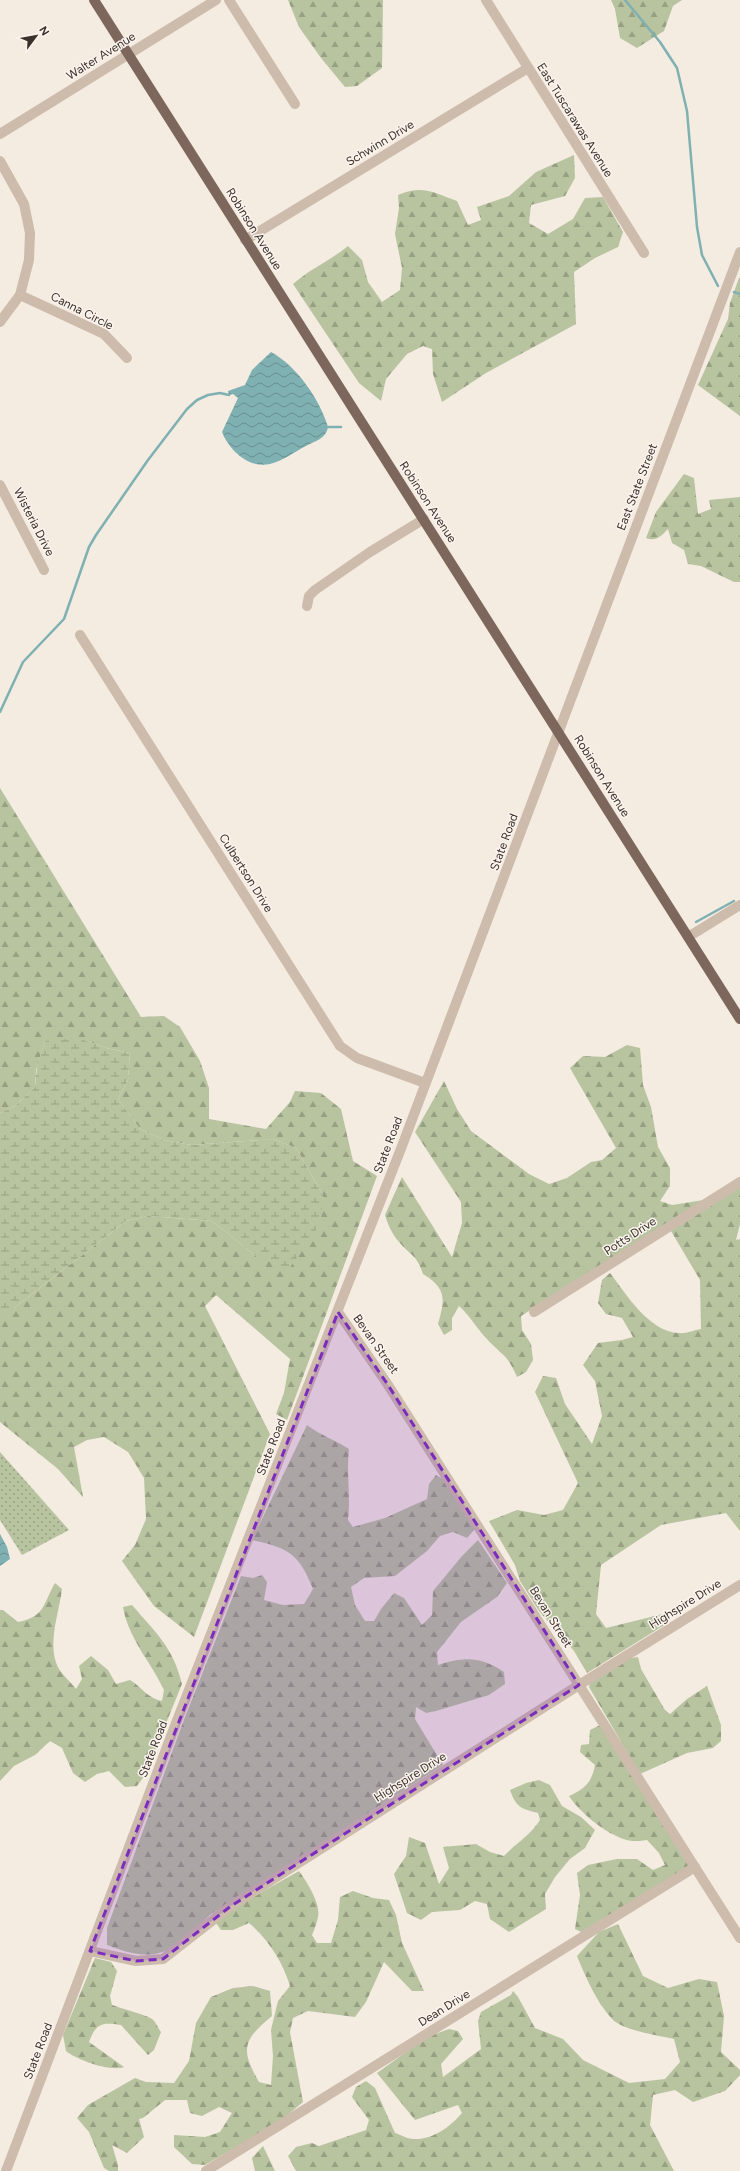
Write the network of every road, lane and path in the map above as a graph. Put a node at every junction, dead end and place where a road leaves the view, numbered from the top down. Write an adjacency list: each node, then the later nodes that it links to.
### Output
1 (94, 0): 5 (main road, Robinson Avenue)
2 (216, 0): 5 (street, Walter Avenue)
3 (229, 0): 7 (street)
4 (486, 0): 6 (street, East Tuscarawas Avenue)
5 (128, 54): 8 (street, Walter Avenue); 10 (main road, Robinson Avenue)
6 (528, 68): 10 (street, Schwinn Drive); 12 (street, East Tuscarawas Avenue)
7 (295, 104)
8 (0, 134)
9 (0, 161): 14 (street)
10 (245, 240): 18 (main road, Robinson Avenue)
11 (740, 252): 13 (street, East State Street)
12 (644, 253)
13 (736, 276): 22 (street, East State Street)
14 (20, 295): 15 (street); 16 (street, Canna Circle)
15 (0, 322)
16 (127, 358)
17 (0, 486): 19 (street, Wisteria Drive)
18 (424, 519): 20 (street); 22 (main road, Robinson Avenue)
19 (44, 570)
20 (307, 606)
21 (80, 636): 26 (street, Culbertson Drive)
22 (559, 732): 24 (main road, Robinson Avenue); 26 (street, State Road)
23 (740, 905): 24 (street)
24 (688, 937): 25 (main road, Robinson Avenue)
25 (740, 1018)
26 (425, 1083): 28 (street, State Road)
27 (740, 1182): 29 (street, Potts Drive)
28 (338, 1312): 31 (street, Bevan Street); 34 (street, State Road)
29 (534, 1312)
30 (740, 1585): 31 (street, Highspire Drive)
31 (579, 1684): 32 (street, Bevan Street); 34 (street, Highspire Drive)
32 (694, 1867): 33 (street, Bevan Street); 36 (street, Dean Drive)
33 (740, 1938)
34 (90, 1951): 35 (street, State Road)
35 (6, 2171)
36 (206, 2171)

